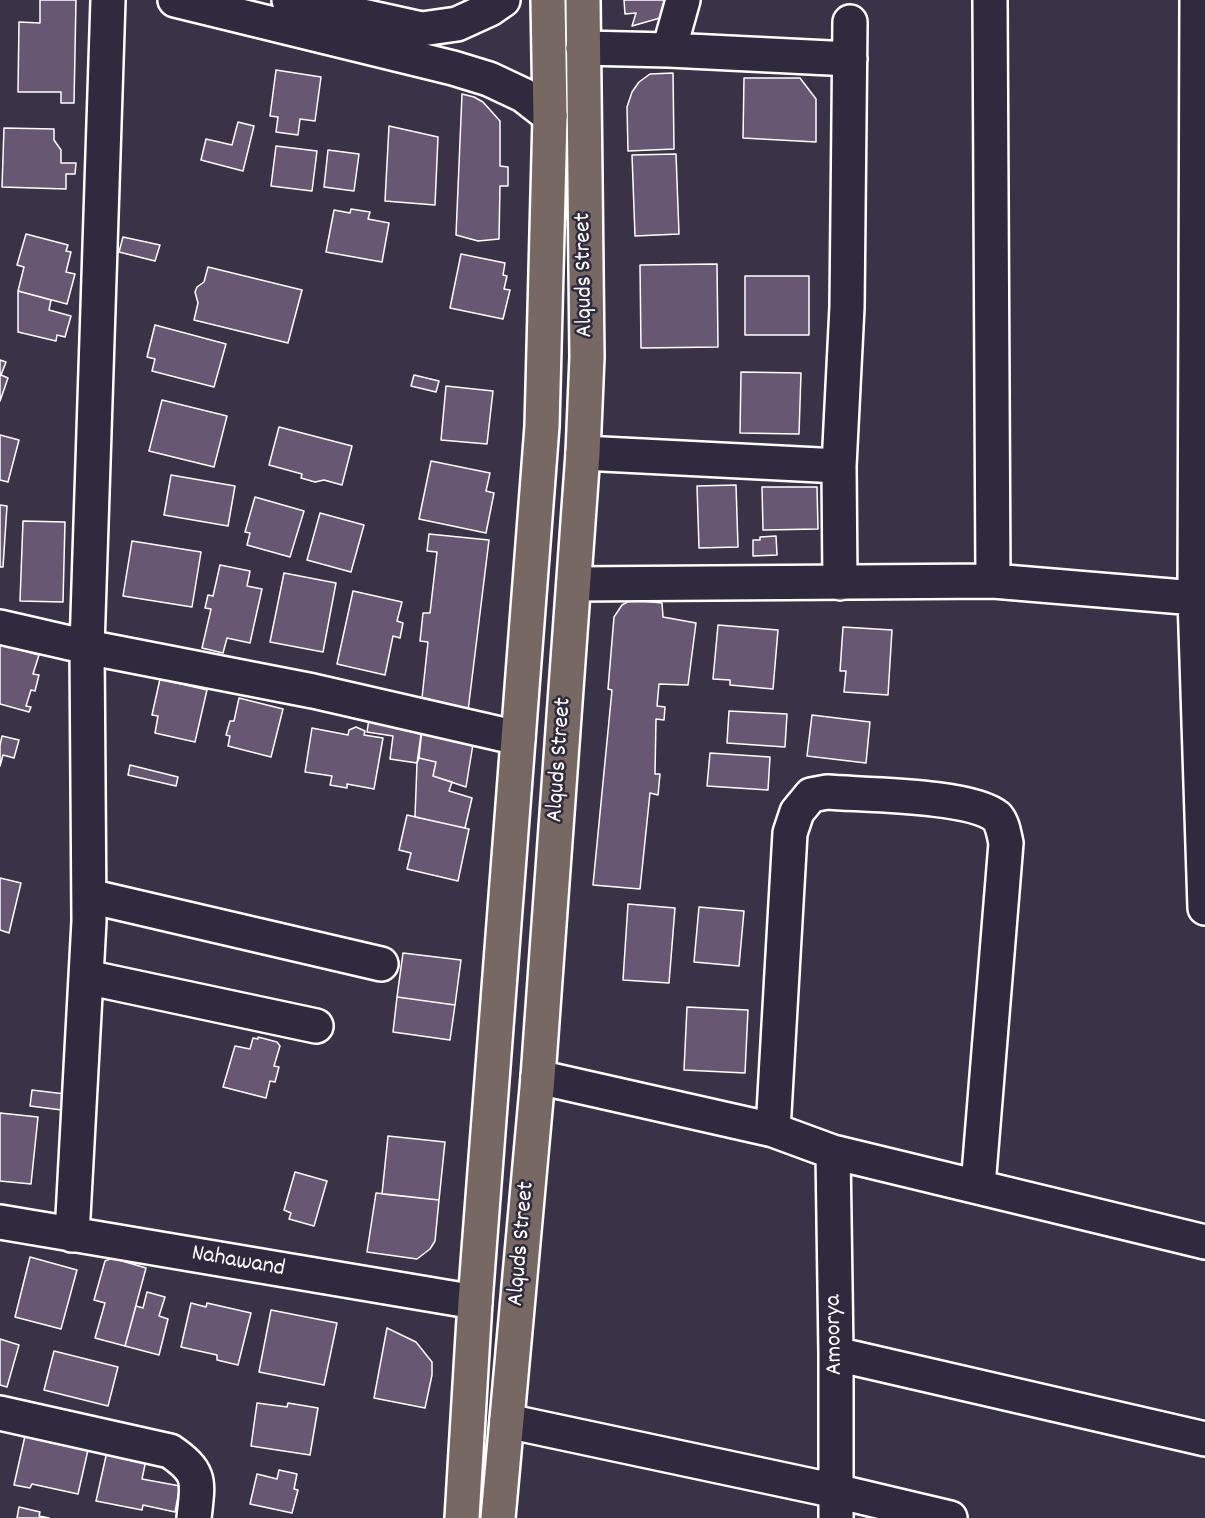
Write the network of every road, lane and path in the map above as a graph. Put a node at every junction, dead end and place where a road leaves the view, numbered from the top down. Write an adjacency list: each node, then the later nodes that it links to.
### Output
1 (108, 0): 24 (street)
2 (175, 0): 14 (street)
3 (289, 0): 4 (street)
4 (502, 0)
5 (548, 0): 14 (main road, Alquds Street)
6 (583, 0): 11 (main road, Alquds Street)
7 (683, 0): 12 (street)
8 (990, 0): 19 (street)
9 (1197, 0): 15 (street)
10 (850, 22): 13 (street)
11 (584, 48): 12 (street); 17 (main road, Alquds Street)
12 (669, 50): 13 (street)
13 (850, 59): 18 (street)
14 (550, 116): 25 (main road, Alquds Street)
15 (1201, 145): 16 (street)
16 (1201, 424): 22 (street)
17 (583, 453): 18 (street); 21 (main road, Alquds Street)
18 (839, 466): 20 (street)
19 (993, 581): 20 (street); 22 (street)
20 (840, 583): 21 (street)
21 (574, 584): 31 (main road, Alquds Street)
22 (1195, 598): 27 (street)
23 (0, 627): 24 (street)
24 (87, 647): 25 (street); 26 (street)
25 (518, 738): 38 (main road, Alquds Street)
26 (89, 896): 28 (street); 29 (street)
27 (1205, 908)
28 (381, 964)
29 (86, 977): 30 (street); 36 (street)
30 (316, 1026)
31 (538, 1077): 32 (street); 41 (main road, Alquds Street)
32 (773, 1130): 33 (street); 34 (street)
33 (833, 1152): 34 (street); 39 (street, Amoorya)
34 (978, 1186): 37 (street)
35 (0, 1222): 36 (street, Nahawand)
36 (72, 1235): 38 (street, Nahawand)
37 (1205, 1242)
38 (475, 1302): 45 (main road, Alquds Street)
39 (836, 1354): 42 (street); 43 (street, Amoorya)
40 (0, 1413): 44 (street)
41 (507, 1421): 43 (street); 46 (main road, Alquds Street)
42 (1205, 1438)
43 (836, 1504): 47 (street)
44 (194, 1518)
45 (462, 1518)
46 (498, 1518)
47 (950, 1518)

